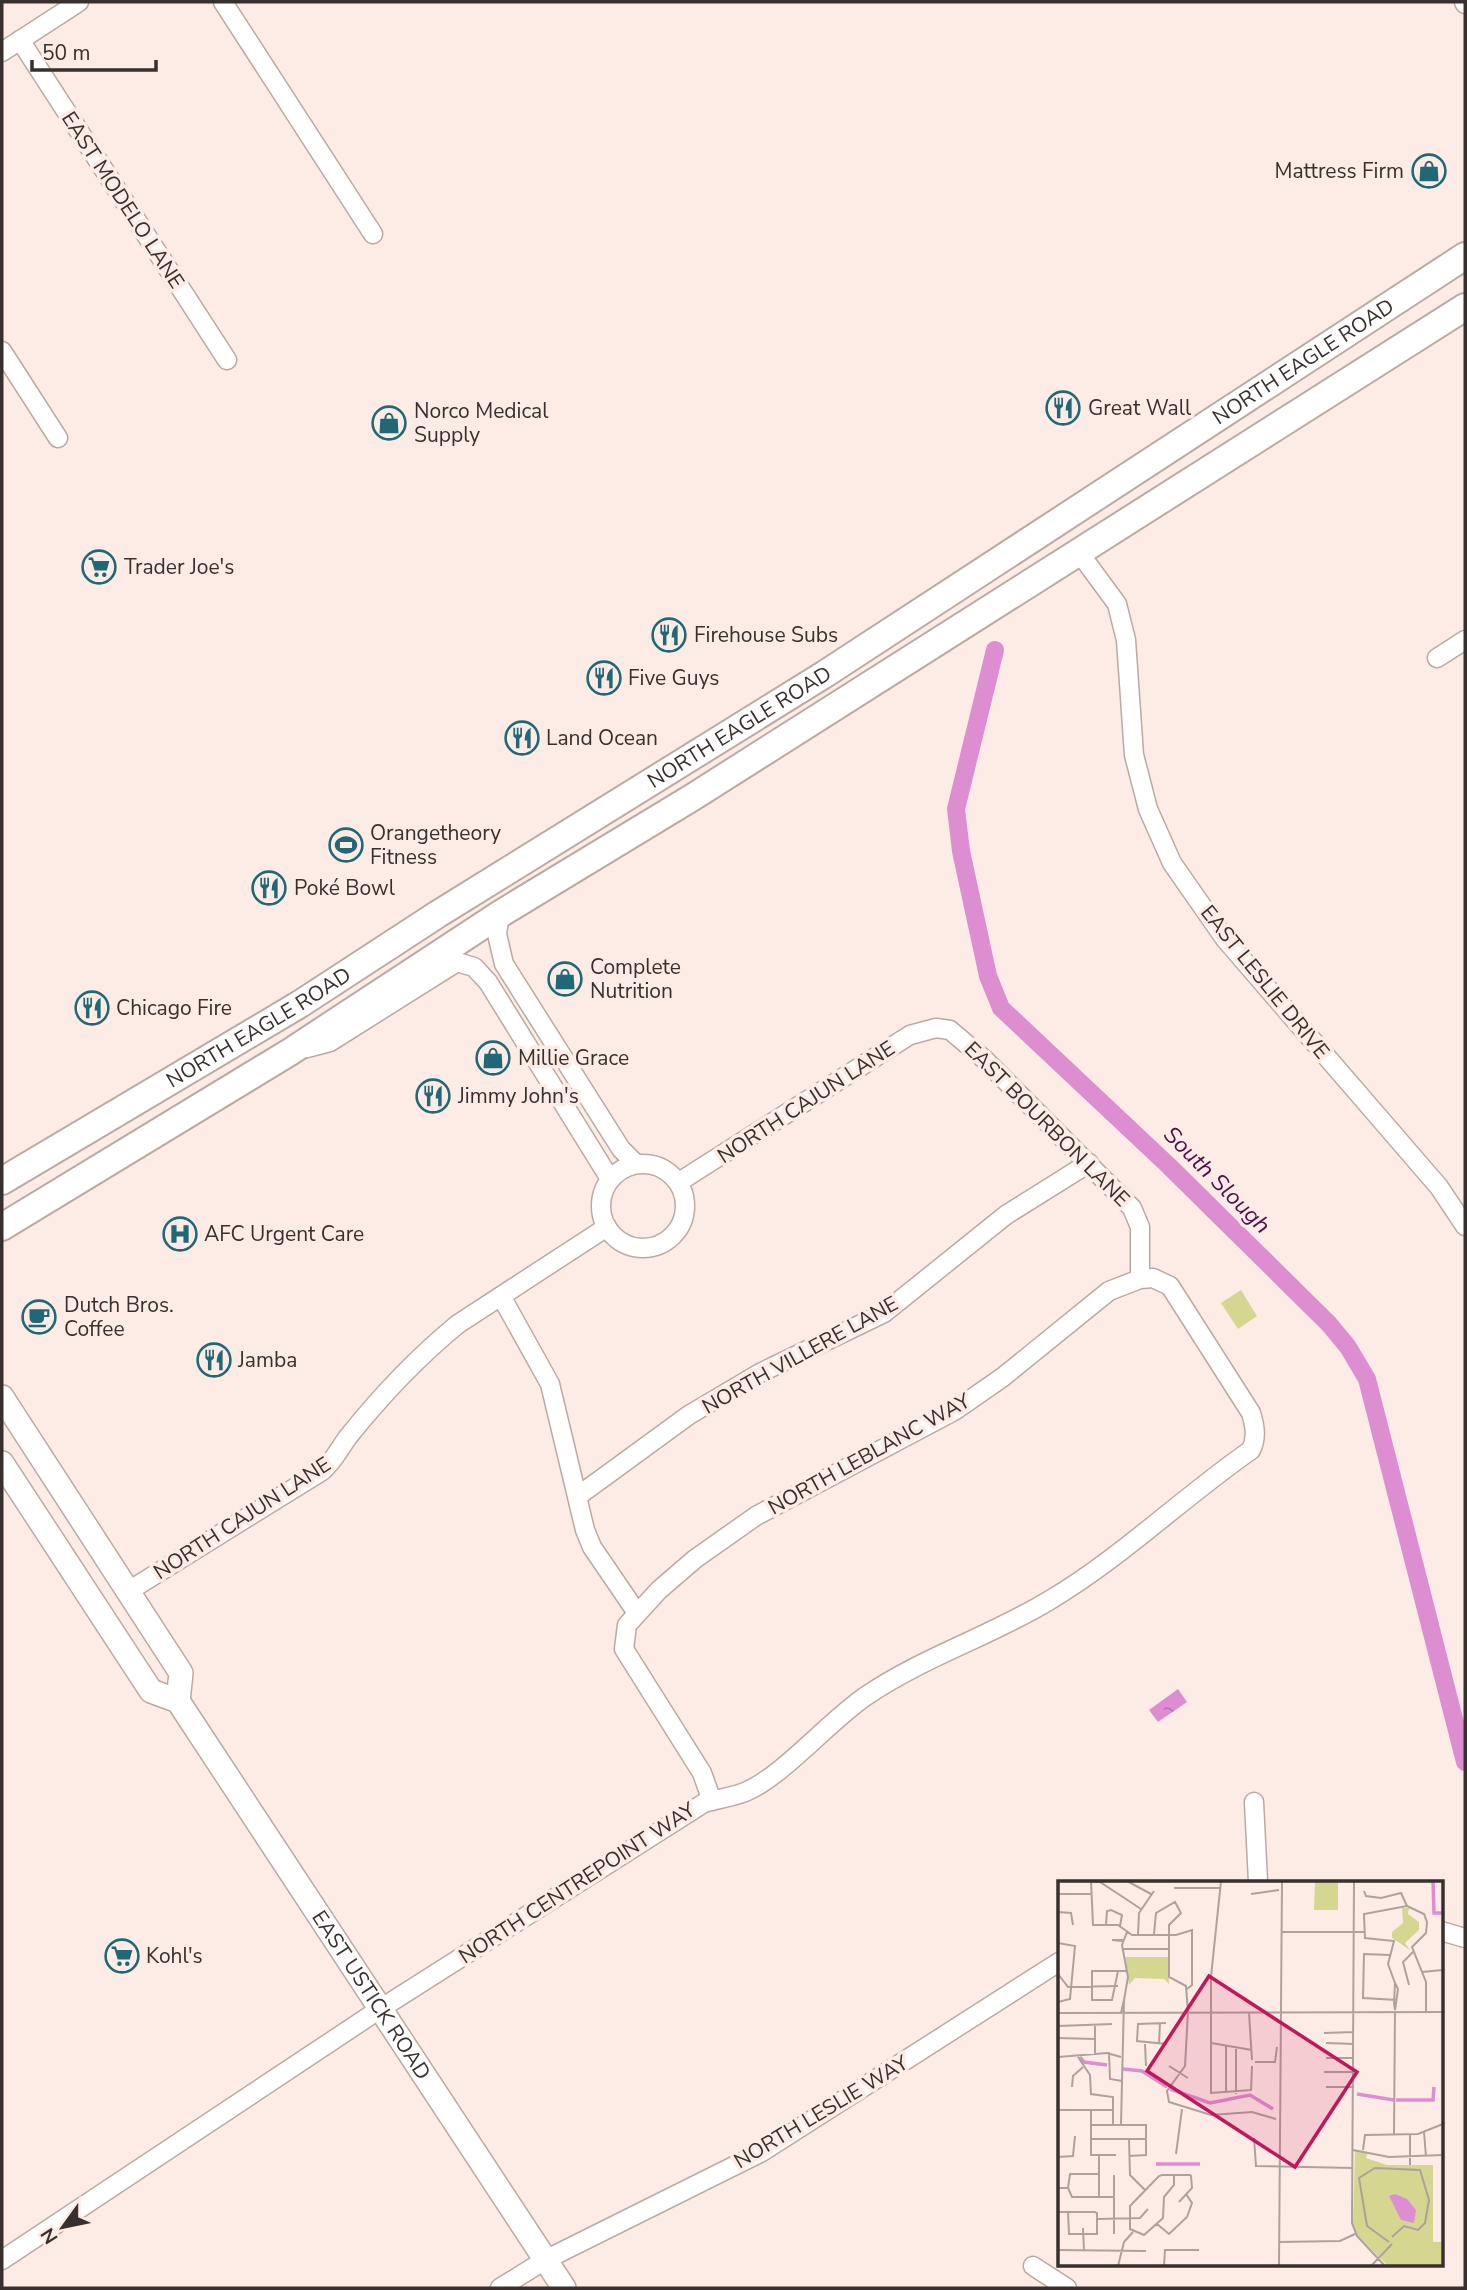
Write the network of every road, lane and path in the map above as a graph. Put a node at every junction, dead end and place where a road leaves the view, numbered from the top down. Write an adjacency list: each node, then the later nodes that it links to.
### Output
1 (79, 2): 3 (street)
2 (223, 2): 5 (street)
3 (20, 40): 4 (street); 9 (street, EAST MODELO LANE)
4 (2, 52)
5 (373, 234)
6 (1465, 256): 14 (highway, NORTH EAGLE ROAD)
7 (1465, 307): 11 (highway, NORTH EAGLE ROAD)
8 (2, 351): 10 (street)
9 (227, 360)
10 (58, 438)
11 (1078, 551): 16 (highway, NORTH EAGLE ROAD); 25 (street, EAST LESLIE DRIVE)
12 (1465, 640): 13 (street)
13 (1437, 658)
14 (825, 674): 15 (highway, NORTH EAGLE ROAD); 16 (highway)
15 (596, 818): 17 (highway); 23 (highway, NORTH EAGLE ROAD)
16 (634, 833): 17 (highway, NORTH EAGLE ROAD)
17 (500, 914): 19 (highway, NORTH EAGLE ROAD); 20 (street)
18 (936, 1028): 21 (street, EAST BOURBON LANE); 24 (street, NORTH CAJUN LANE)
19 (290, 1052): 22 (street); 26 (highway, NORTH EAGLE ROAD)
20 (635, 1163): 22 (street); 24 (street)
21 (1089, 1163): 28 (street, EAST BOURBON LANE); 32 (street, NORTH VILLERE LANE)
22 (610, 1179): 27 (street)
23 (2, 1181)
24 (678, 1182): 27 (street)
25 (1465, 1226)
26 (2, 1227)
27 (607, 1227): 29 (street, NORTH CAJUN LANE)
28 (1140, 1279): 34 (street, NORTH LEBLANC WAY); 36 (street, NORTH CENTREPOINT WAY)
29 (501, 1296): 32 (street); 33 (street, NORTH CAJUN LANE)
30 (2, 1397): 33 (main road)
31 (2, 1463): 35 (main road)
32 (578, 1496): 34 (street)
33 (127, 1592): 35 (main road)
34 (637, 1612): 36 (street)
35 (178, 1701): 42 (main road, EAST USTICK ROAD)
36 (712, 1801): 42 (street, NORTH CENTREPOINT WAY)
37 (1254, 1802): 38 (street)
38 (1258, 1881)
39 (1442, 1931): 40 (street)
40 (1465, 1938)
41 (1058, 1963): 44 (street, NORTH LESLIE WAY)
42 (380, 2009): 43 (street, NORTH CENTREPOINT WAY); 44 (main road, EAST USTICK ROAD)
43 (2, 2260)
44 (545, 2260): 46 (street, NORTH LESLIE WAY); 47 (main road, EAST USTICK ROAD)
45 (1033, 2266): 48 (street)
46 (500, 2288)
47 (564, 2288)
48 (1067, 2288)

